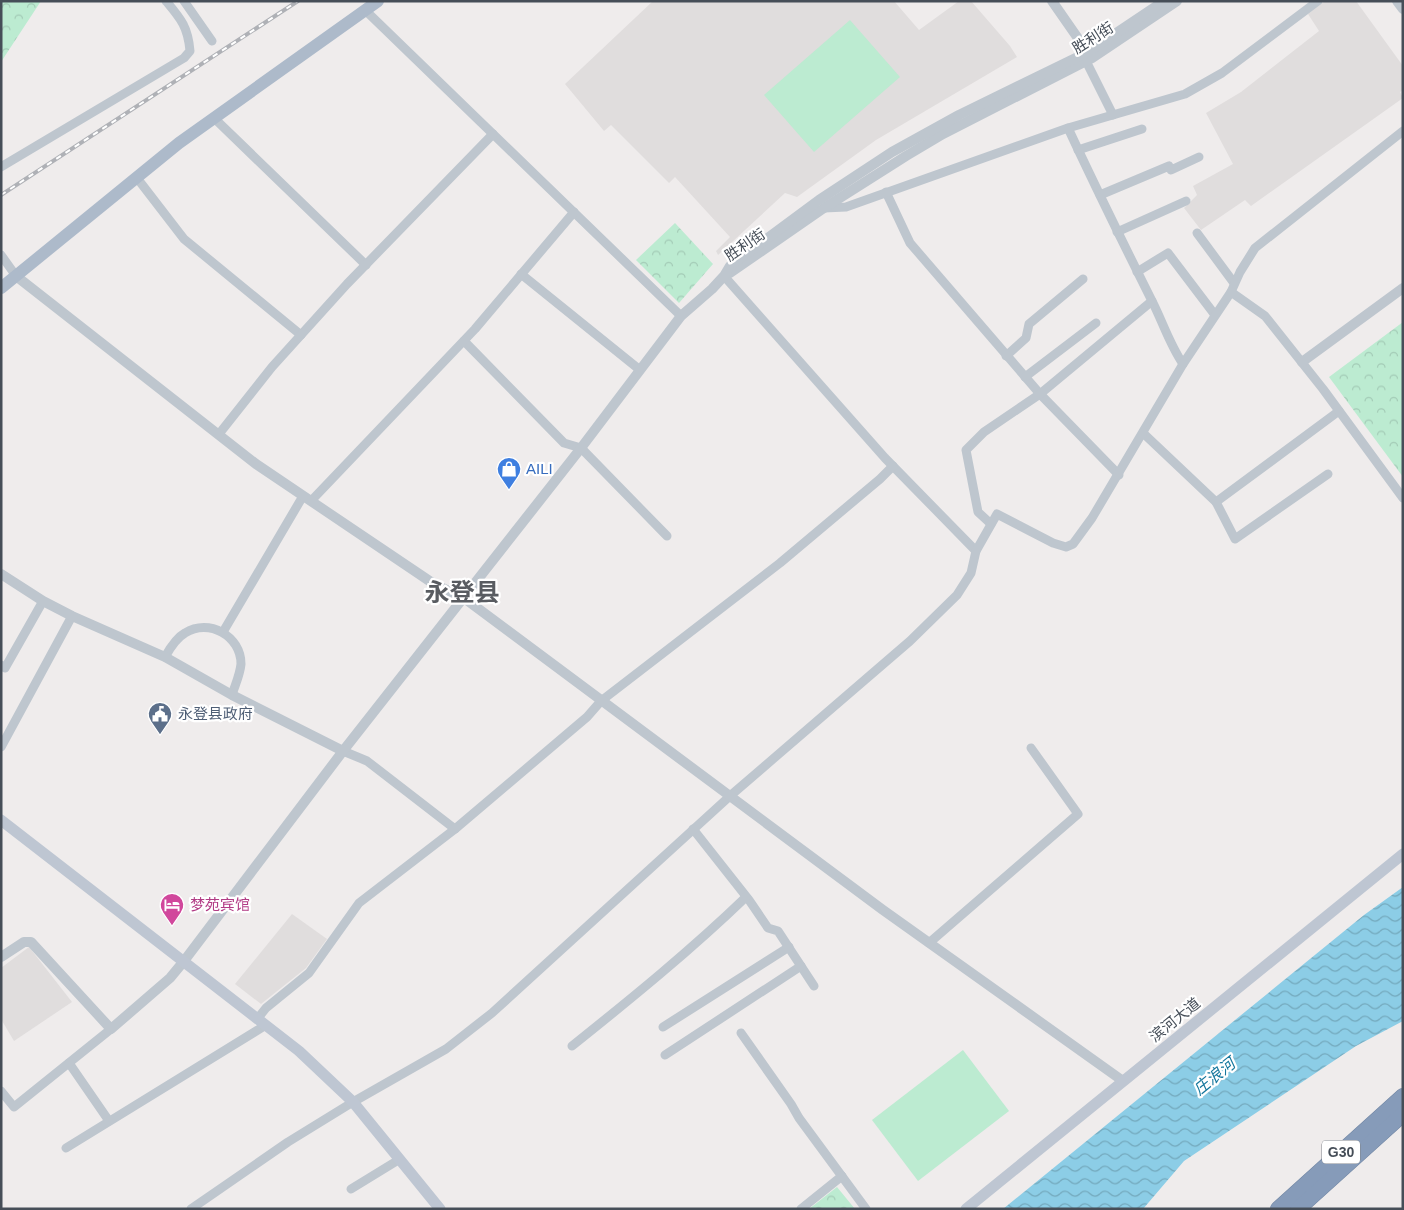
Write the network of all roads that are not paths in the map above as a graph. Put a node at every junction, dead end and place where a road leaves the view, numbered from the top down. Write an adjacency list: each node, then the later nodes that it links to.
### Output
1 (166, 1): 21 (street)
2 (184, 1): 11 (street)
3 (378, 1): 9 (main road)
4 (1052, 1): 12 (street)
5 (1164, 1): 12 (street, 胜利街)
6 (1177, 1): 12 (street, 胜利街)
7 (1318, 1): 13 (street)
8 (1397, 1): 10 (street)
9 (365, 10): 14 (main road); 18 (street)
10 (1403, 10)
11 (212, 41)
12 (1088, 57): 13 (street); 26 (street, 胜利街); 35 (street, 胜利街)
13 (1113, 114): 15 (street)
14 (214, 118): 22 (main road); 31 (street)
15 (1068, 128): 19 (street); 23 (street)
16 (1142, 129): 19 (street)
17 (1403, 131): 38 (street)
18 (493, 134): 27 (street); 31 (street)
19 (1078, 150): 24 (street)
20 (1199, 157): 24 (street)
21 (1, 167)
22 (137, 178): 34 (main road); 44 (street)
23 (886, 192): 26 (street); 46 (street)
24 (1100, 195): 28 (street)
25 (1186, 201): 28 (street)
26 (824, 208): 35 (street, 胜利街)
27 (574, 212): 33 (street); 42 (street)
28 (1117, 232): 32 (street)
29 (1197, 233): 38 (street)
30 (1, 255): 34 (street)
31 (366, 265): 44 (street)
32 (1137, 272): 40 (street); 41 (street)
33 (521, 274): 45 (street); 49 (street)
34 (16, 276): 37 (main road); 54 (street)
35 (724, 276): 42 (street); 56 (street)
36 (1083, 280): 46 (street)
37 (1, 288)
38 (1232, 288): 41 (street); 47 (street)
39 (1403, 288): 47 (street)
40 (1152, 301): 48 (street); 51 (street)
41 (1215, 315): 48 (street)
42 (681, 316): 49 (street)
43 (1096, 323): 50 (street)
44 (301, 335): 54 (street)
45 (464, 341): 55 (street); 59 (street)
46 (1006, 356): 50 (street)
47 (1302, 362): 52 (street)
48 (1183, 364): 53 (street)
49 (640, 370): 55 (street)
50 (1025, 377): 51 (street)
51 (1040, 394): 58 (street); 62 (street)
52 (1339, 411): 60 (street); 61 (street)
53 (1143, 433): 58 (street); 61 (street)
54 (219, 434): 59 (street)
55 (581, 448): 63 (street); 66 (street)
56 (892, 466): 64 (street); 73 (street)
57 (1328, 474): 61 (street)
58 (1119, 475): 62 (street)
59 (307, 498): 66 (street); 69 (street)
60 (1403, 498)
61 (1216, 502)
62 (991, 524): 64 (street)
63 (667, 536)
64 (976, 551): 77 (street)
65 (1, 574): 67 (street)
66 (464, 598): 73 (street); 76 (street)
67 (43, 601): 68 (street); 71 (street)
68 (72, 616): 70 (street); 74 (street)
69 (223, 632): 70 (street); 72 (street)
70 (164, 657): 72 (street)
71 (1, 665)
72 (232, 694): 76 (street)
73 (601, 701): 77 (street); 79 (street)
74 (1, 747)
75 (1031, 748): 83 (street)
76 (343, 752): 79 (street); 86 (street)
77 (730, 796): 80 (street); 83 (street)
78 (1, 820): 86 (main road)
79 (455, 829): 89 (street)
80 (693, 829): 82 (street); 99 (street)
81 (1403, 854): 96 (main road, 滨河大道)
82 (746, 897): 84 (street); 93 (street)
83 (929, 943): 96 (street)
84 (789, 947): 87 (street); 90 (street)
85 (1, 958): 91 (street)
86 (184, 961): 89 (main road); 91 (street)
87 (802, 966): 88 (street); 94 (street)
88 (814, 986)
89 (262, 1022): 99 (main road); 101 (street)
90 (663, 1027)
91 (111, 1029): 95 (street)
92 (741, 1033): 104 (street)
93 (572, 1046)
94 (665, 1055)
95 (69, 1063): 97 (street); 101 (street)
96 (1123, 1081): 110 (main road, 滨河大道)
97 (1, 1091)
98 (1403, 1096): 111 (highway, G30)
99 (354, 1102): 103 (main road); 106 (street)
100 (1403, 1114): 112 (highway, G30)
101 (109, 1121): 102 (street)
102 (66, 1148)
103 (400, 1159): 105 (street); 107 (main road)
104 (842, 1176): 108 (street); 109 (street)
105 (351, 1189)
106 (191, 1209)
107 (440, 1209)
108 (800, 1209)
109 (866, 1209)
110 (966, 1209)
111 (1278, 1209)
112 (1298, 1209)

